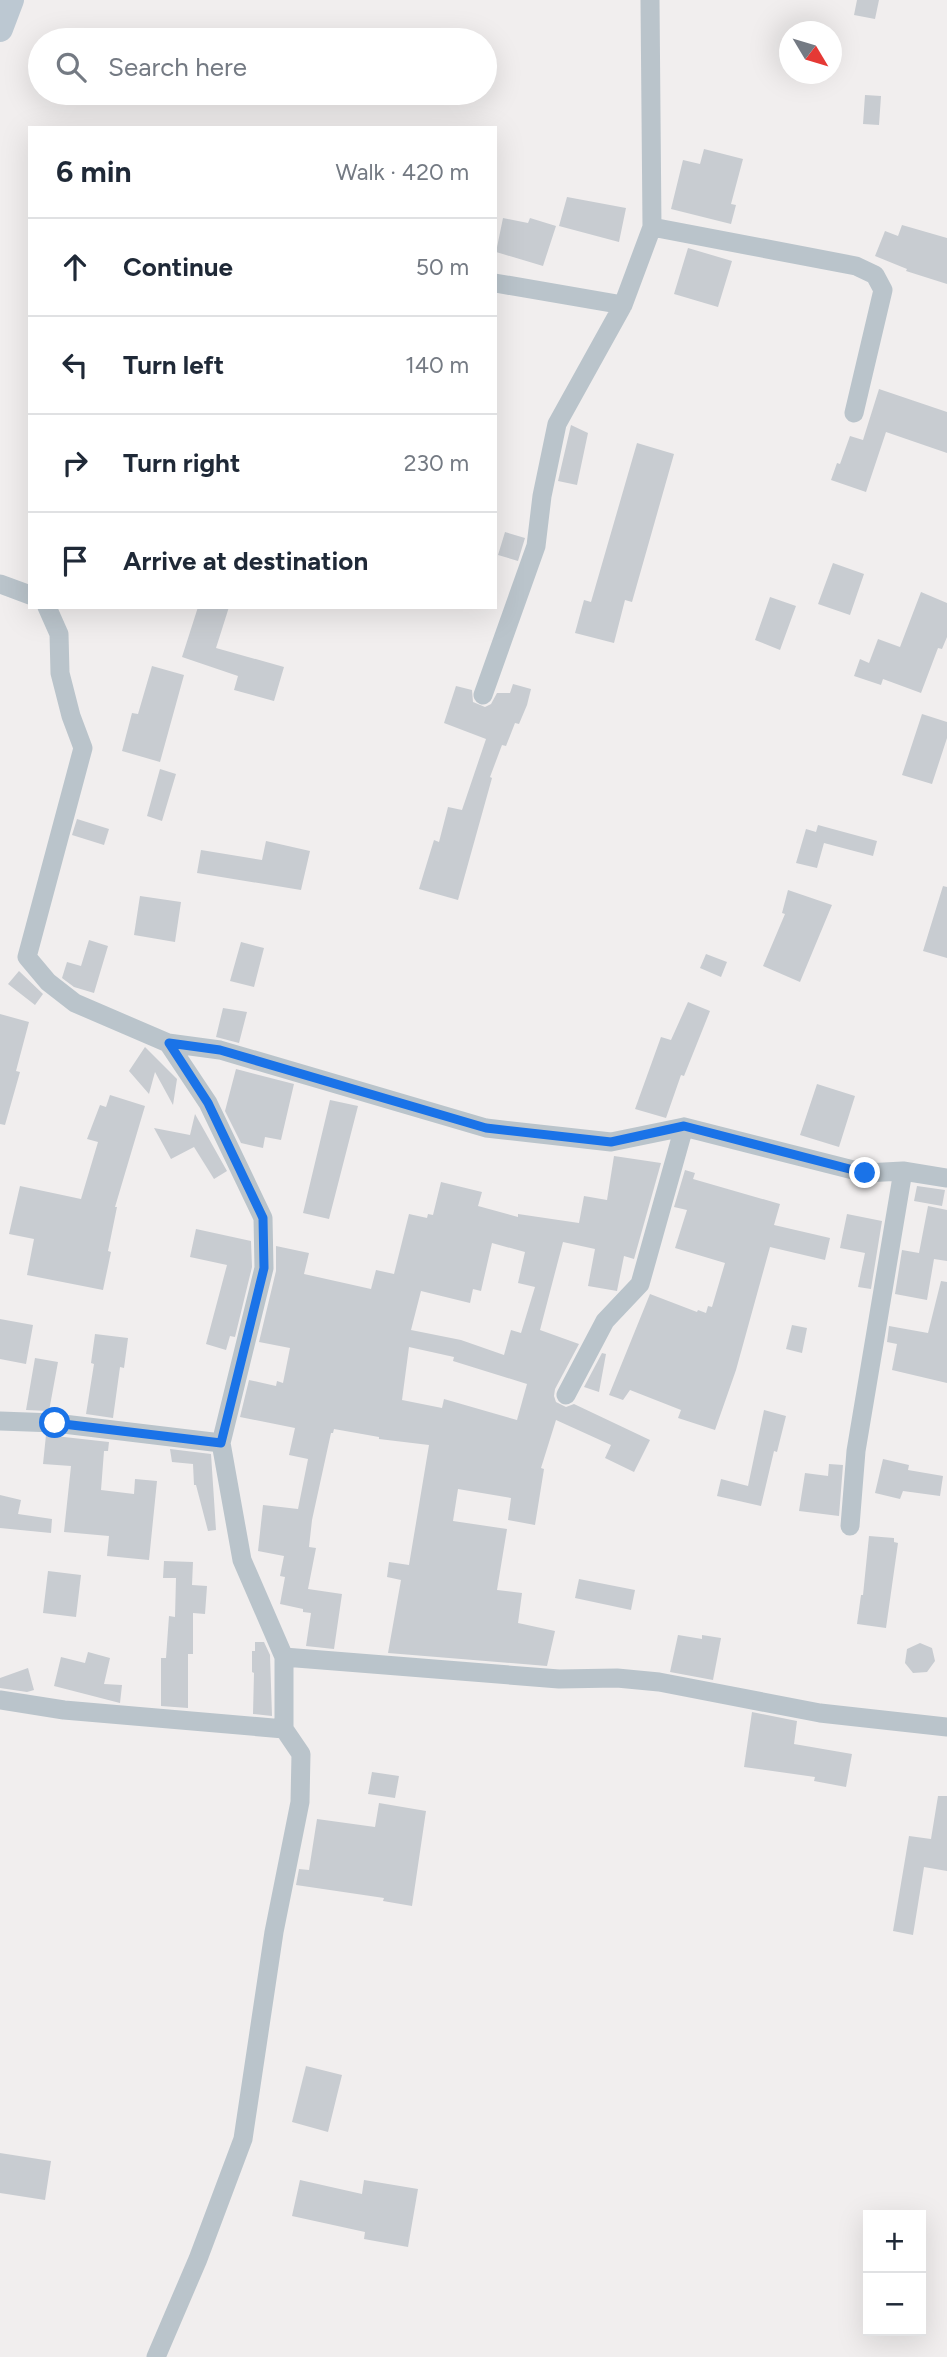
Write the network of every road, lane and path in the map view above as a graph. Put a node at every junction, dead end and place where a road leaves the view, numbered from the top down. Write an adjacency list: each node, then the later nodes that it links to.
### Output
1 (10, 0): 3 (street)
2 (650, 0): 4 (street)
3 (0, 29)
4 (652, 227): 6 (street); 7 (street)
5 (497, 283): 6 (street)
6 (624, 305): 11 (street)
7 (854, 414)
8 (0, 584): 9 (street)
9 (28, 594)
10 (48, 609): 12 (street)
11 (483, 695)
12 (169, 1043): 13 (street); 18 (street)
13 (684, 1126): 14 (street); 16 (street)
14 (903, 1171): 15 (street); 19 (street)
15 (947, 1178)
16 (566, 1395)
17 (0, 1420): 18 (street)
18 (221, 1443): 20 (street)
19 (850, 1525)
20 (284, 1657): 22 (street); 23 (street)
21 (0, 1700): 23 (street)
22 (947, 1727)
23 (284, 1729): 24 (street)
24 (156, 2357)

